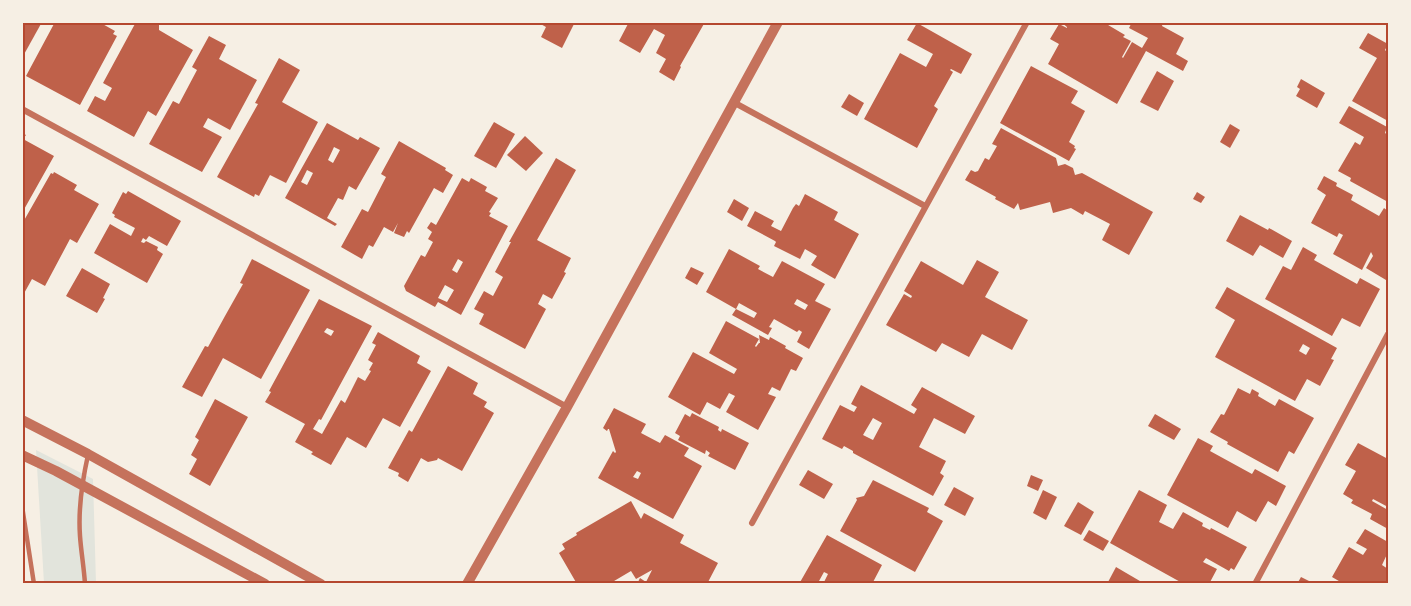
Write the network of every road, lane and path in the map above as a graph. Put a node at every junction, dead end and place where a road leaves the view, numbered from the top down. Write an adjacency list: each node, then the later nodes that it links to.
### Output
1 (778, 22): 3 (street)
2 (1027, 22): 5 (street)
3 (735, 103): 5 (street); 7 (street)
4 (22, 109): 7 (street)
5 (925, 206): 13 (street)
6 (1389, 334): 21 (street)
7 (567, 407): 20 (street)
8 (22, 420): 9 (street)
9 (88, 454): 11 (lane); 19 (street)
10 (22, 455): 11 (street)
11 (81, 485): 17 (lane); 18 (street)
12 (22, 506): 14 (lane)
13 (752, 523)
14 (29, 543): 15 (lane); 16 (lane)
15 (22, 544)
16 (34, 584)
17 (85, 584)
18 (265, 584)
19 (321, 584)
20 (467, 584)
21 (1255, 584)

